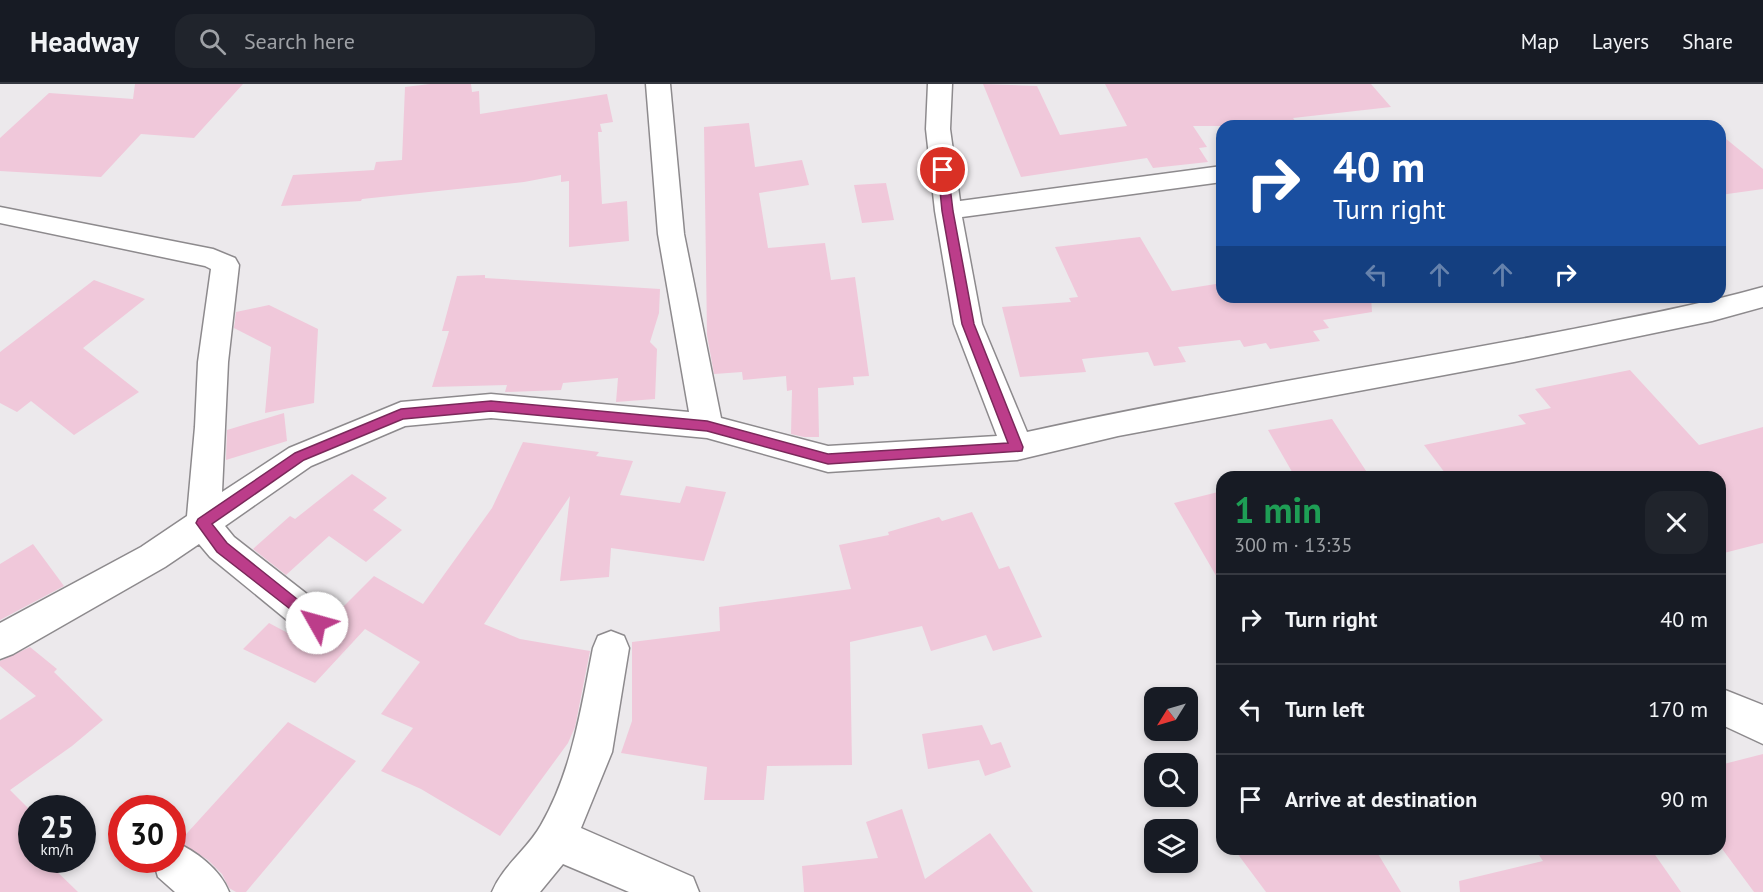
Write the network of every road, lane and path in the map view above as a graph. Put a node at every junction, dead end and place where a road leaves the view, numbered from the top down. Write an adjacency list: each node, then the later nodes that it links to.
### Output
1 (658, 84): 7 (street)
2 (940, 84): 4 (street)
3 (1216, 175): 4 (street)
4 (948, 211): 8 (street)
5 (0, 215): 9 (street)
6 (1763, 297): 8 (street)
7 (707, 426): 8 (street); 9 (street)
8 (1017, 447)
9 (203, 523): 10 (street); 11 (street)
10 (317, 623)
11 (0, 642)
12 (611, 648): 15 (street)
13 (1726, 706): 14 (street)
14 (1763, 725)
15 (555, 841): 18 (street); 19 (street)
16 (186, 873): 17 (street)
17 (208, 892)
18 (513, 892)
19 (678, 892)

